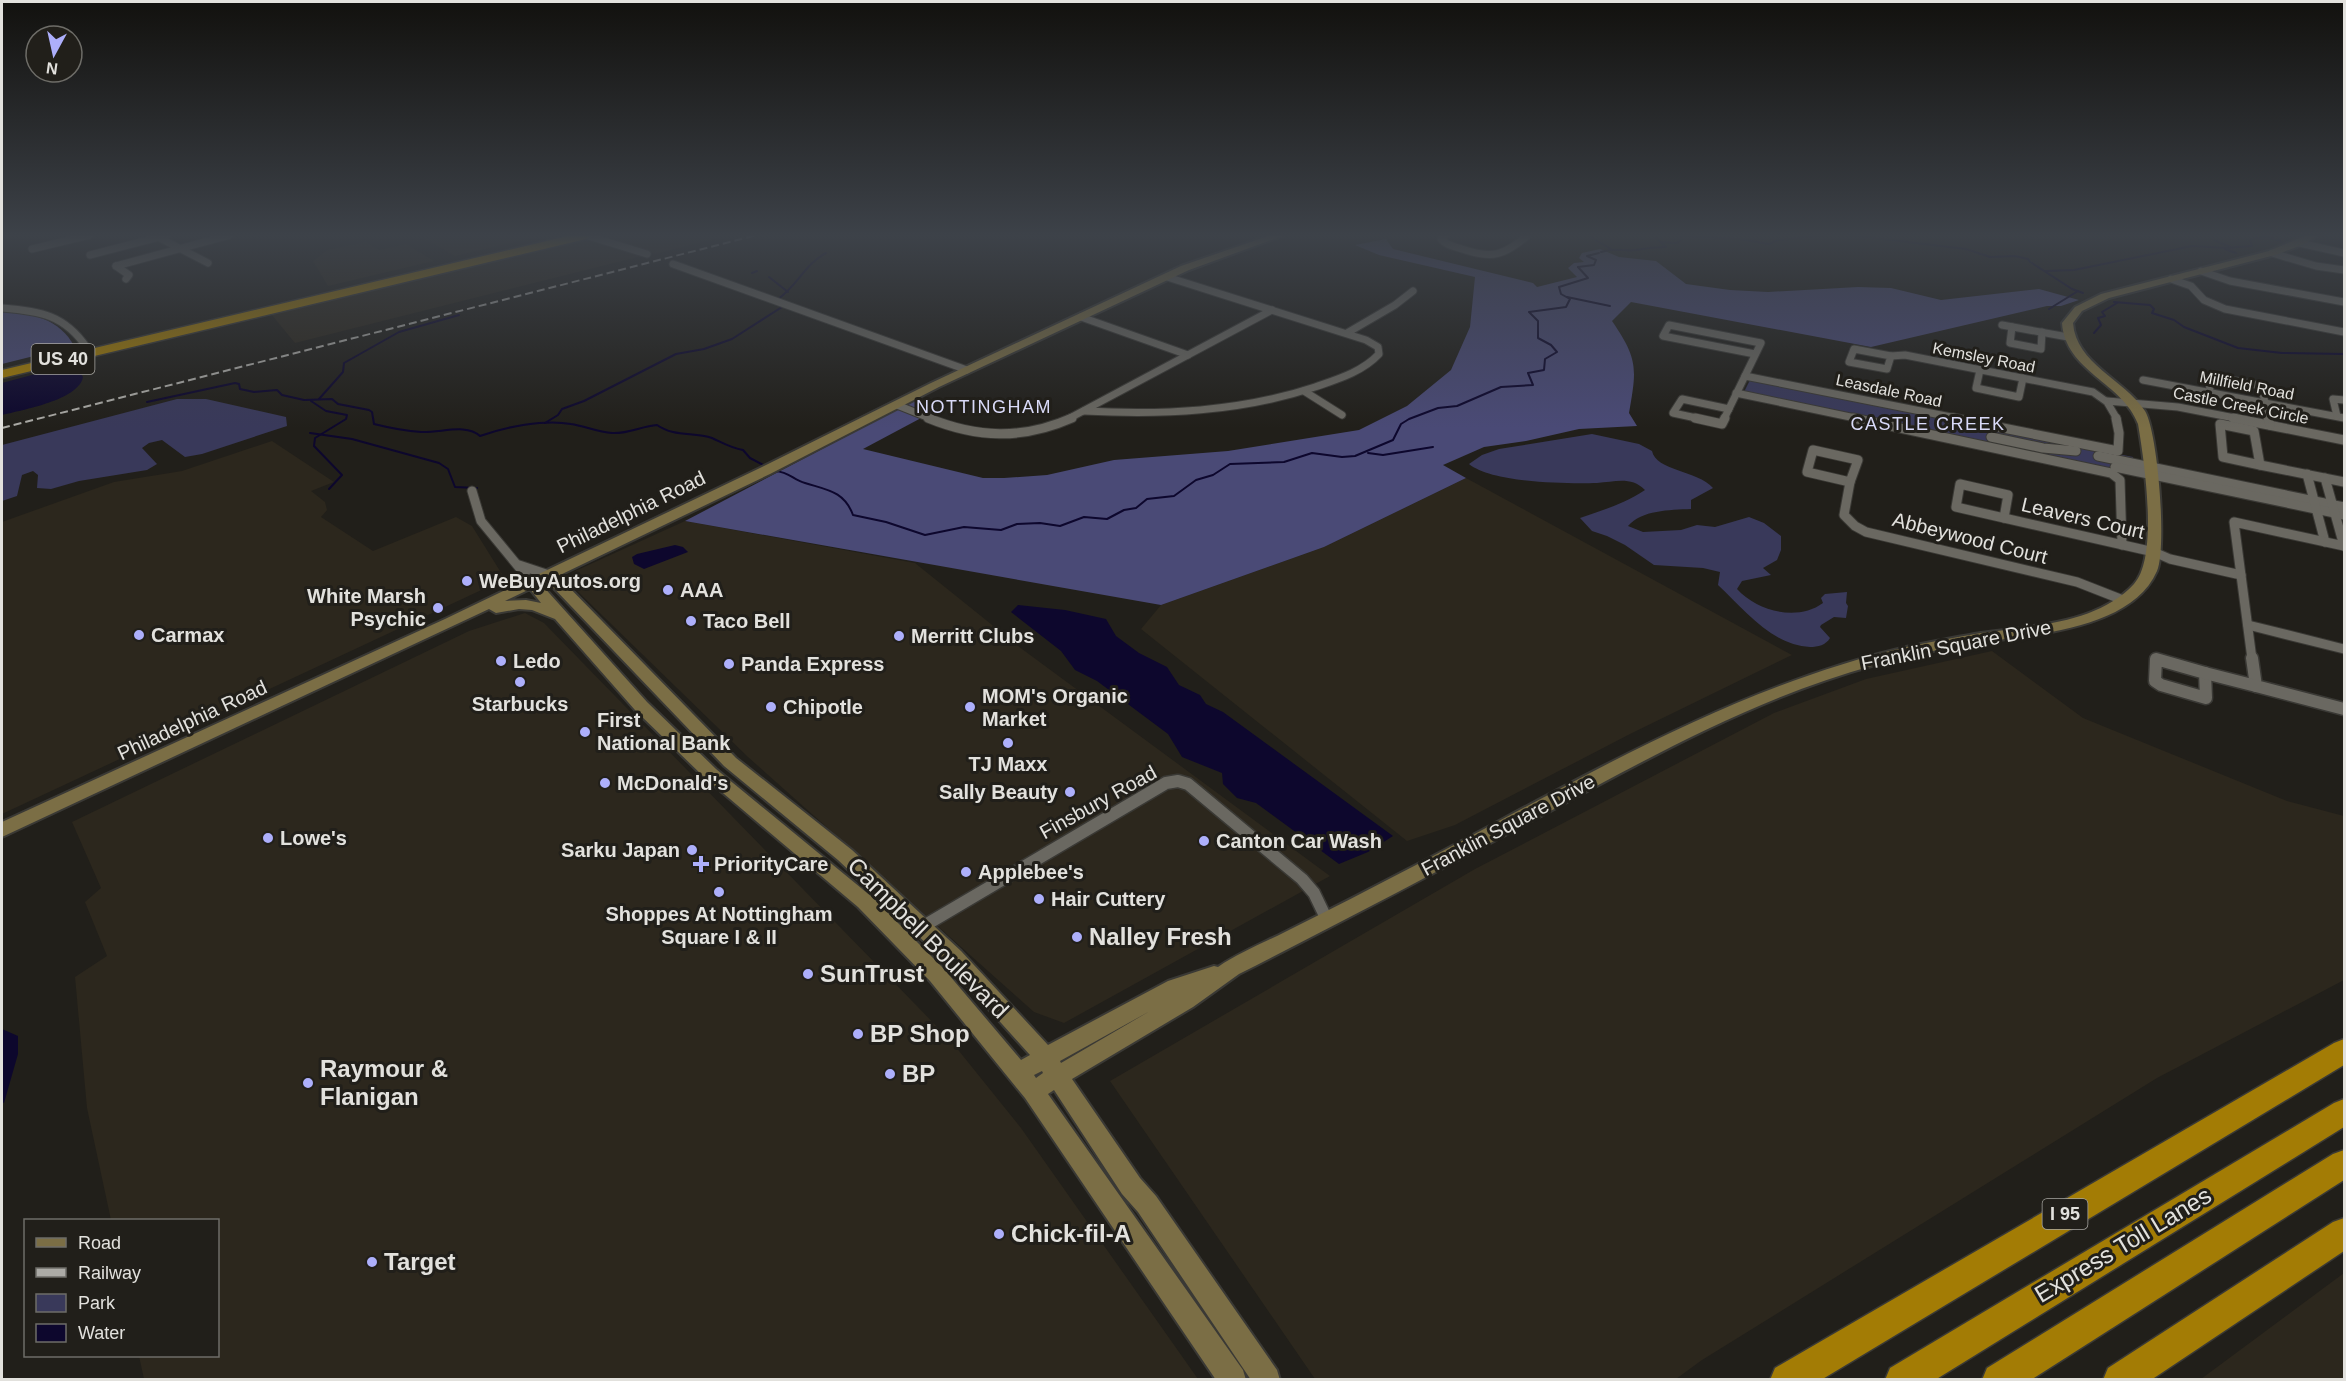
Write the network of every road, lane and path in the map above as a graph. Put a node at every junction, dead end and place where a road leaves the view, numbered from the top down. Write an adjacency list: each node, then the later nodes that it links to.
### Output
1 (302, 299): 12 (highway, US 40)
2 (307, 299): 12 (highway, US 40)
3 (771, 299): 24 (street)
4 (1119, 299): 11 (main road, Philadelphia Road)
5 (1238, 299): 10 (street)
6 (1402, 299): 17 (street)
7 (2096, 299): 18 (main road)
8 (2203, 299): 16 (street)
9 (2, 308): 19 (street)
10 (1272, 310): 17 (street); 21 (street)
11 (1081, 317): 21 (street); 24 (main road, Philadelphia Road)
12 (223, 319): 19 (highway, US 40); 26 (highway, US 40)
13 (2002, 325): 14 (street)
14 (2012, 327): 15 (street); 15 (street)
15 (2042, 332): 18 (street)
16 (2344, 332)
17 (1347, 333): 30 (street)
18 (2068, 337): 36 (main road, Franklin Square Drive)
19 (87, 348): 23 (highway, US 40)
20 (1755, 354): 20 (street); 27 (street)
21 (1188, 355): 40 (street)
22 (1892, 356): 22 (street, Kemsley Road); 25 (street, Kemsley Road)
23 (2, 368)
24 (967, 370): 38 (main road, Philadelphia Road)
25 (1980, 370): 28 (street, Kemsley Road); 28 (street)
26 (2, 374)
27 (1744, 376): 32 (street); 33 (street, Leasdale Road)
28 (2023, 378): 35 (street, Kemsley Road)
29 (2144, 381): 31 (street, Millfield Road)
30 (1304, 391): 40 (street); 41 (street)
31 (2210, 392): 37 (street, Millfield Road); 37 (street)
32 (1736, 393): 39 (street); 42 (street)
33 (1856, 399): 42 (street); 45 (street, Leasdale Road)
34 (2344, 400): 43 (street)
35 (2107, 401): 36 (street, Castle Creek Circle); 45 (street, Leasdale Road)
36 (2132, 402): 44 (street, Castle Creek Circle); 50 (main road, Franklin Square Drive)
37 (2265, 403): 43 (street, Millfield Road); 44 (street)
38 (897, 405): 40 (street); 66 (main road, Philadelphia Road)
39 (1729, 409): 39 (street)
40 (1084, 411)
41 (1342, 415)
42 (1850, 417): 48 (street)
43 (2341, 417)
44 (2271, 425): 47 (street, Castle Creek Circle)
45 (1993, 427): 46 (street)
46 (1991, 437): 48 (street); 50 (street)
47 (2344, 440)
48 (1989, 447): 61 (street)
49 (2260, 465): 49 (street); 51 (street)
50 (2150, 470): 56 (street); 63 (main road, Franklin Square Drive)
51 (2307, 474): 52 (street); 56 (street)
52 (2325, 478): 54 (street); 58 (street)
53 (1850, 482): 53 (street, Abbeywood Court); 68 (street, Abbeywood Court)
54 (2344, 482)
55 (472, 491): 64 (street, Campbell Boulevard)
56 (2314, 505): 58 (street); 60 (street)
57 (2344, 507): 58 (street)
58 (2337, 511): 62 (street)
59 (2004, 518): 59 (street, Leavers Court); 61 (street, Leavers Court)
60 (2325, 542): 62 (street); 65 (street)
61 (2122, 545): 63 (street, Leavers Court)
62 (2344, 546)
63 (2154, 552): 65 (street, Leavers Court); 68 (main road, Franklin Square Drive)
64 (518, 565): 66 (street, Campbell Boulevard); 67 (street, Campbell Boulevard)
65 (2241, 573): 71 (street)
66 (549, 575): 67 (main road, Philadelphia Road); 78 (main road, Campbell Boulevard)
67 (532, 583): 69 (main road, Campbell Boulevard); 70 (main road, Philadelphia Road)
68 (2123, 600): 77 (main road, Franklin Square Drive)
69 (564, 619): 70 (main road); 81 (main road, Campbell Boulevard)
70 (450, 622): 76 (main road, Philadelphia Road)
71 (2248, 625): 72 (street); 74 (street)
72 (2344, 649)
73 (2205, 673): 73 (street); 74 (street)
74 (2256, 686): 75 (street)
75 (2344, 709)
76 (2, 830)
77 (1327, 920): 78 (street, Finsbury Road); 80 (main road, Franklin Square Drive)
78 (922, 927): 80 (main road, Campbell Boulevard)
79 (2344, 1051): 88 (highway, I 95)
80 (1051, 1066): 81 (main road, Franklin Square Drive); 82 (main road, Franklin Square Drive); 87 (main road, Campbell Boulevard)
81 (1017, 1073): 82 (main road, Campbell Boulevard)
82 (1033, 1091): 86 (main road, Campbell Boulevard)
83 (2344, 1112): 89 (highway, Express Toll Lanes)
84 (2344, 1164): 90 (highway)
85 (2344, 1233): 91 (highway)
86 (1233, 1380)
87 (1267, 1380)
88 (1787, 1380)
89 (1902, 1380)
90 (1999, 1380)
91 (2120, 1380)

